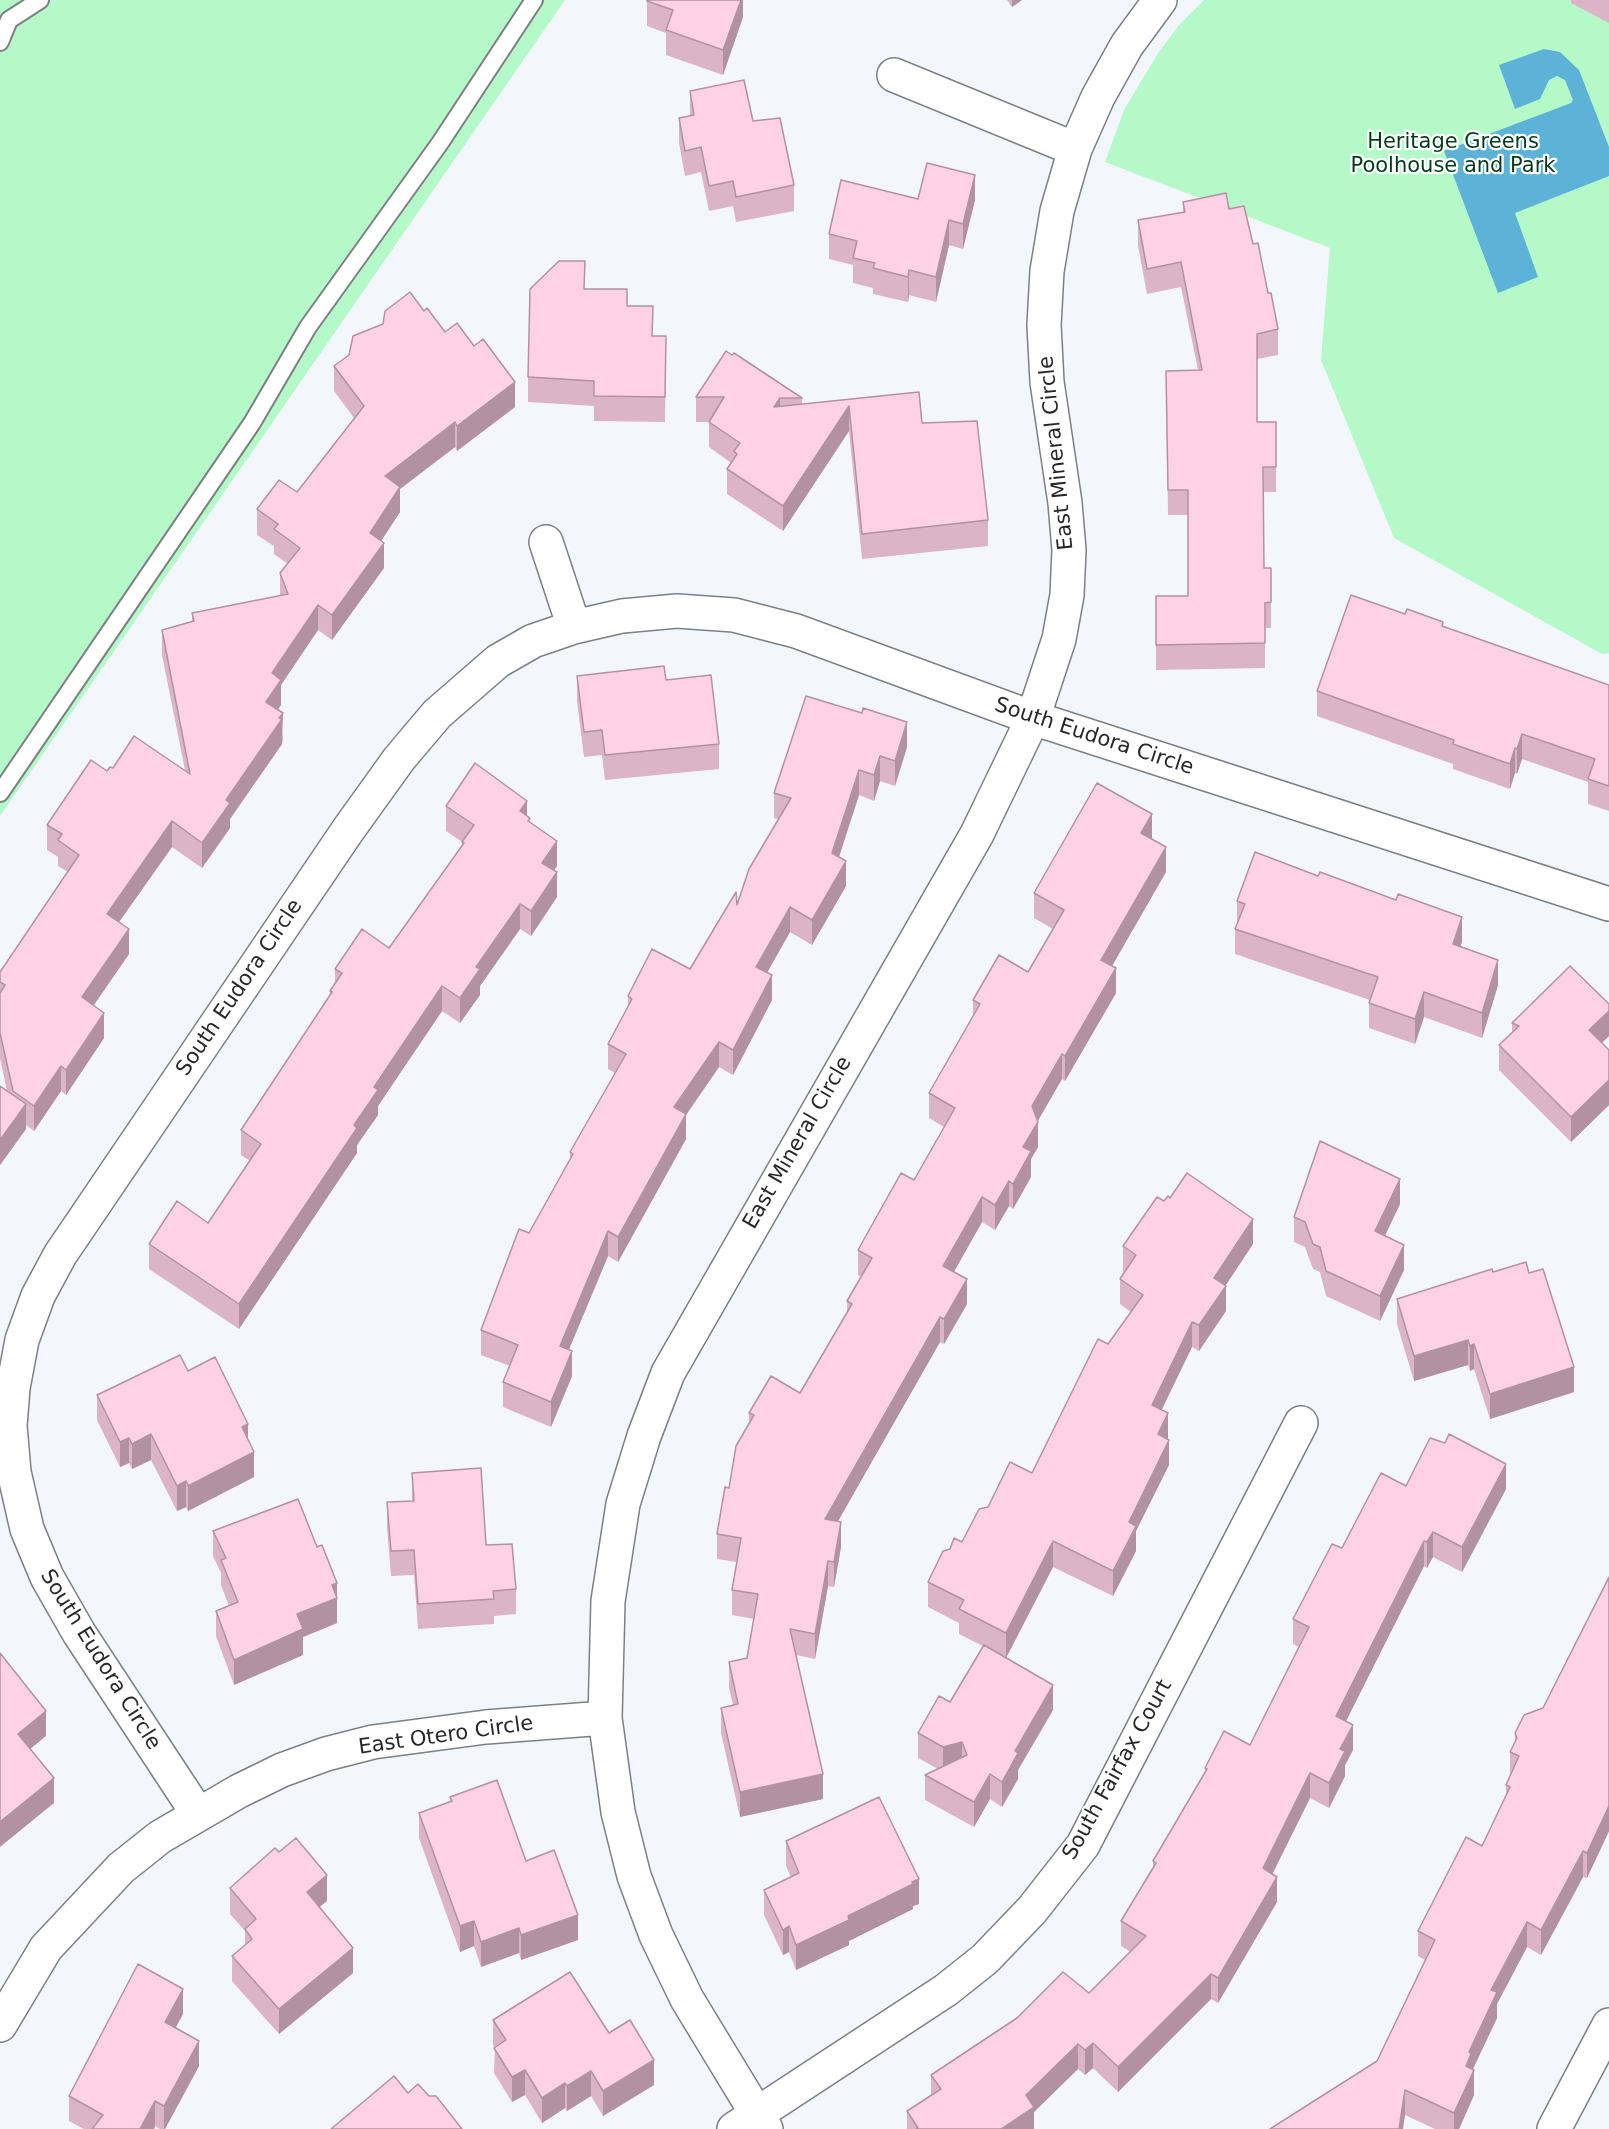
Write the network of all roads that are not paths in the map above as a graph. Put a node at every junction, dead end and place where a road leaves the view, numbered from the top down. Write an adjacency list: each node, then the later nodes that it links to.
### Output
1 (40, 0): 4 (lane)
2 (534, 0): 10 (lane)
3 (1160, 0): 6 (street, East Mineral Circle)
4 (0, 42)
5 (894, 75): 6 (street)
6 (1074, 149): 9 (street, East Mineral Circle)
7 (546, 542): 8 (street)
8 (574, 627): 9 (street, South Eudora Circle); 13 (street, South Eudora Circle)
9 (1033, 718): 11 (street, South Eudora Circle); 14 (street, East Mineral Circle)
10 (0, 793)
11 (1609, 904)
12 (1301, 1423): 18 (street, South Fairfax Court)
13 (5, 1426): 15 (street, South Eudora Circle)
14 (605, 1718): 15 (street, East Otero Circle); 18 (street, East Mineral Circle)
15 (198, 1814): 16 (street, East Otero Circle)
16 (0, 2025)
17 (1607, 2036): 19 (street)
18 (752, 2124)
19 (1554, 2129)

